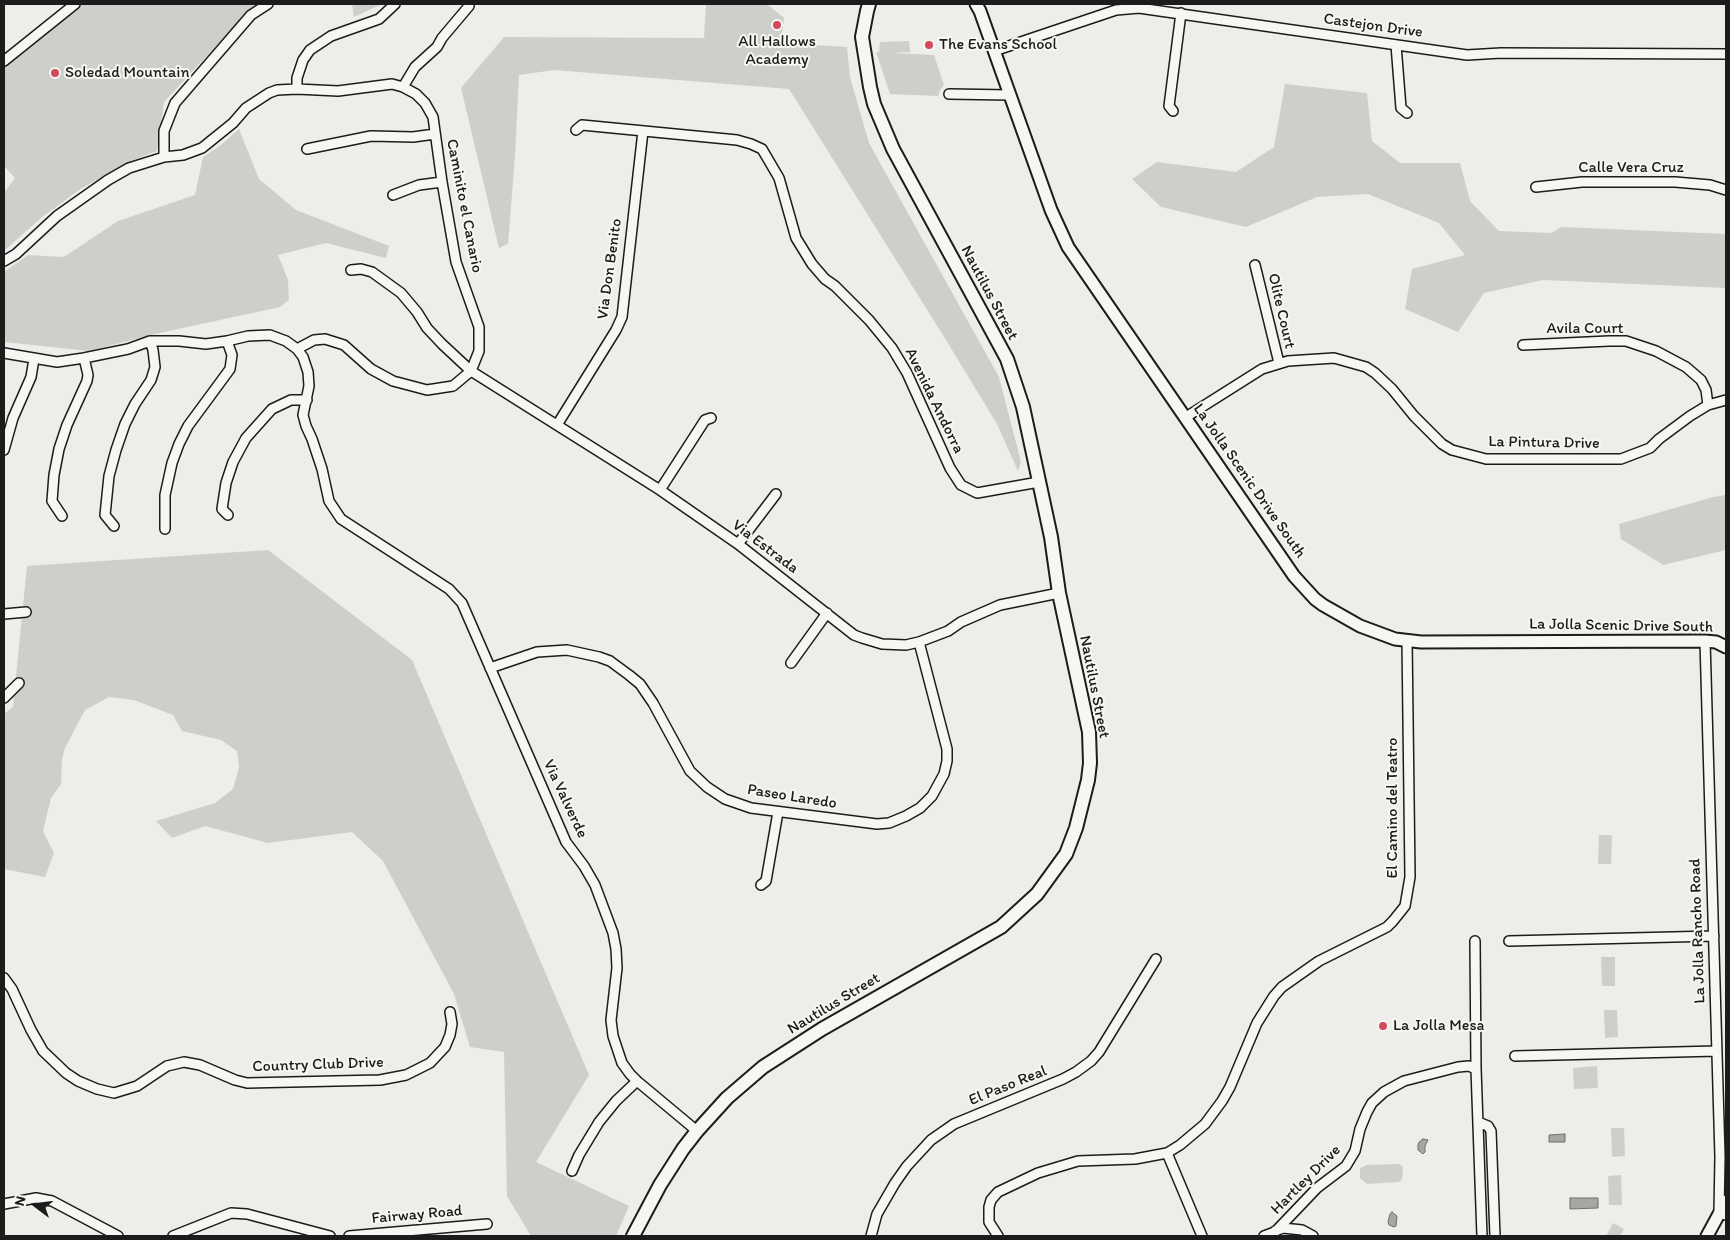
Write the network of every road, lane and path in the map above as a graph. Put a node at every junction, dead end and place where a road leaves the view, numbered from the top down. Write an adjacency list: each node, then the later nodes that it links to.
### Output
1 (74, 4): 11 (street)
2 (268, 4): 22 (street)
3 (395, 4): 13 (street)
4 (870, 4): 46 (main road, Nautilus Street)
5 (976, 4): 9 (street, La Jolla Scenic Drive South)
6 (469, 6): 12 (street)
7 (1181, 13): 8 (street, Castejon Drive); 9 (street, Castejon Drive); 16 (street)
8 (1396, 45): 10 (street, Castejon Drive); 17 (street)
9 (994, 51): 15 (street, La Jolla Scenic Drive South)
10 (1726, 54)
11 (4, 61)
12 (403, 86): 13 (street); 20 (street, Caminito el Canario)
13 (297, 89): 22 (street)
14 (949, 94): 15 (street)
15 (1010, 95): 42 (street, La Jolla Scenic Drive South)
16 (1173, 112)
17 (1407, 113)
18 (576, 130): 19 (street, Avenida Andorra)
19 (643, 131): 44 (street, Via Don Benito); 46 (street, Avenida Andorra)
20 (435, 134): 21 (street); 23 (street, Caminito el Canario)
21 (307, 150)
22 (164, 157): 27 (street)
23 (442, 182): 26 (street); 38 (street, Caminito el Canario)
24 (1536, 187): 25 (street, Calle Vera Cruz)
25 (1726, 190)
26 (393, 195)
27 (4, 261)
28 (1255, 265): 37 (street, Olite Court)
29 (351, 270): 38 (street, Via Estrada)
30 (150, 341): 31 (street); 35 (street); 51 (street)
31 (227, 341): 33 (street); 52 (street)
32 (1523, 345): 41 (street, Avila Court)
33 (297, 349): 38 (street); 39 (street, Via Valverde)
34 (4, 353): 36 (street)
35 (84, 358): 36 (street); 50 (street)
36 (34, 359): 45 (street)
37 (1278, 363): 41 (street, La Pintura Drive); 42 (street, La Pintura Drive)
38 (471, 371): 44 (street, Via Estrada)
39 (306, 400): 49 (street); 63 (street, Via Valverde)
40 (1726, 400): 41 (street, La Pintura Drive)
41 (1708, 405)
42 (1186, 417): 58 (street, La Jolla Scenic Drive South)
43 (711, 418): 47 (street)
44 (556, 425): 47 (street, Via Estrada)
45 (4, 450)
46 (1039, 482): 54 (main road, Nautilus Street)
47 (660, 490): 53 (street, Via Estrada)
48 (776, 494): 53 (street)
49 (228, 515)
50 (62, 516)
51 (114, 526)
52 (165, 529)
53 (738, 544): 56 (street, Via Estrada)
54 (1059, 593): 60 (street, Via Estrada); 79 (main road, Nautilus Street)
55 (26, 612): 57 (street)
56 (827, 613): 60 (street, Via Estrada); 62 (street)
57 (4, 614)
58 (1407, 640): 59 (street, La Jolla Scenic Drive South); 80 (street, El Camino del Teatro)
59 (1706, 641): 61 (street, La Jolla Scenic Drive South); 68 (street, La Jolla Rancho Road)
60 (919, 642): 66 (street, Paseo Laredo)
61 (1726, 647)
62 (791, 663)
63 (490, 668): 66 (street, Paseo Laredo); 77 (street, Via Valverde)
64 (19, 683): 65 (street)
65 (4, 698)
66 (778, 812): 67 (street)
67 (761, 885)
68 (1714, 936): 70 (street); 74 (street, La Jolla Rancho Road)
69 (1475, 941): 76 (street)
70 (1509, 941)
71 (1156, 959): 92 (street, El Paso Real)
72 (4, 978): 73 (street, Country Club Drive)
73 (450, 1012)
74 (1717, 1051): 75 (street); 84 (street, La Jolla Rancho Road)
75 (1515, 1056)
76 (1476, 1069): 78 (street); 86 (street, Hartley Drive)
77 (637, 1081): 79 (street, Via Valverde); 81 (street)
78 (1478, 1122): 97 (street); 98 (street)
79 (697, 1131): 91 (main road, Nautilus Street)
80 (1167, 1153): 93 (street, El Camino del Teatro); 94 (street)
81 (572, 1171)
82 (1726, 1201): 84 (street)
83 (4, 1204): 87 (street)
84 (1723, 1214): 99 (street)
85 (487, 1224): 90 (street, Fairway Road)
86 (1275, 1232): 95 (street, Hartley Drive); 96 (street)
87 (118, 1236)
88 (173, 1236): 89 (street)
89 (330, 1236)
90 (349, 1236)
91 (633, 1236)
92 (871, 1236)
93 (998, 1236)
94 (1202, 1236)
95 (1264, 1236)
96 (1313, 1236)
97 (1482, 1236)
98 (1494, 1236)
99 (1707, 1236)

